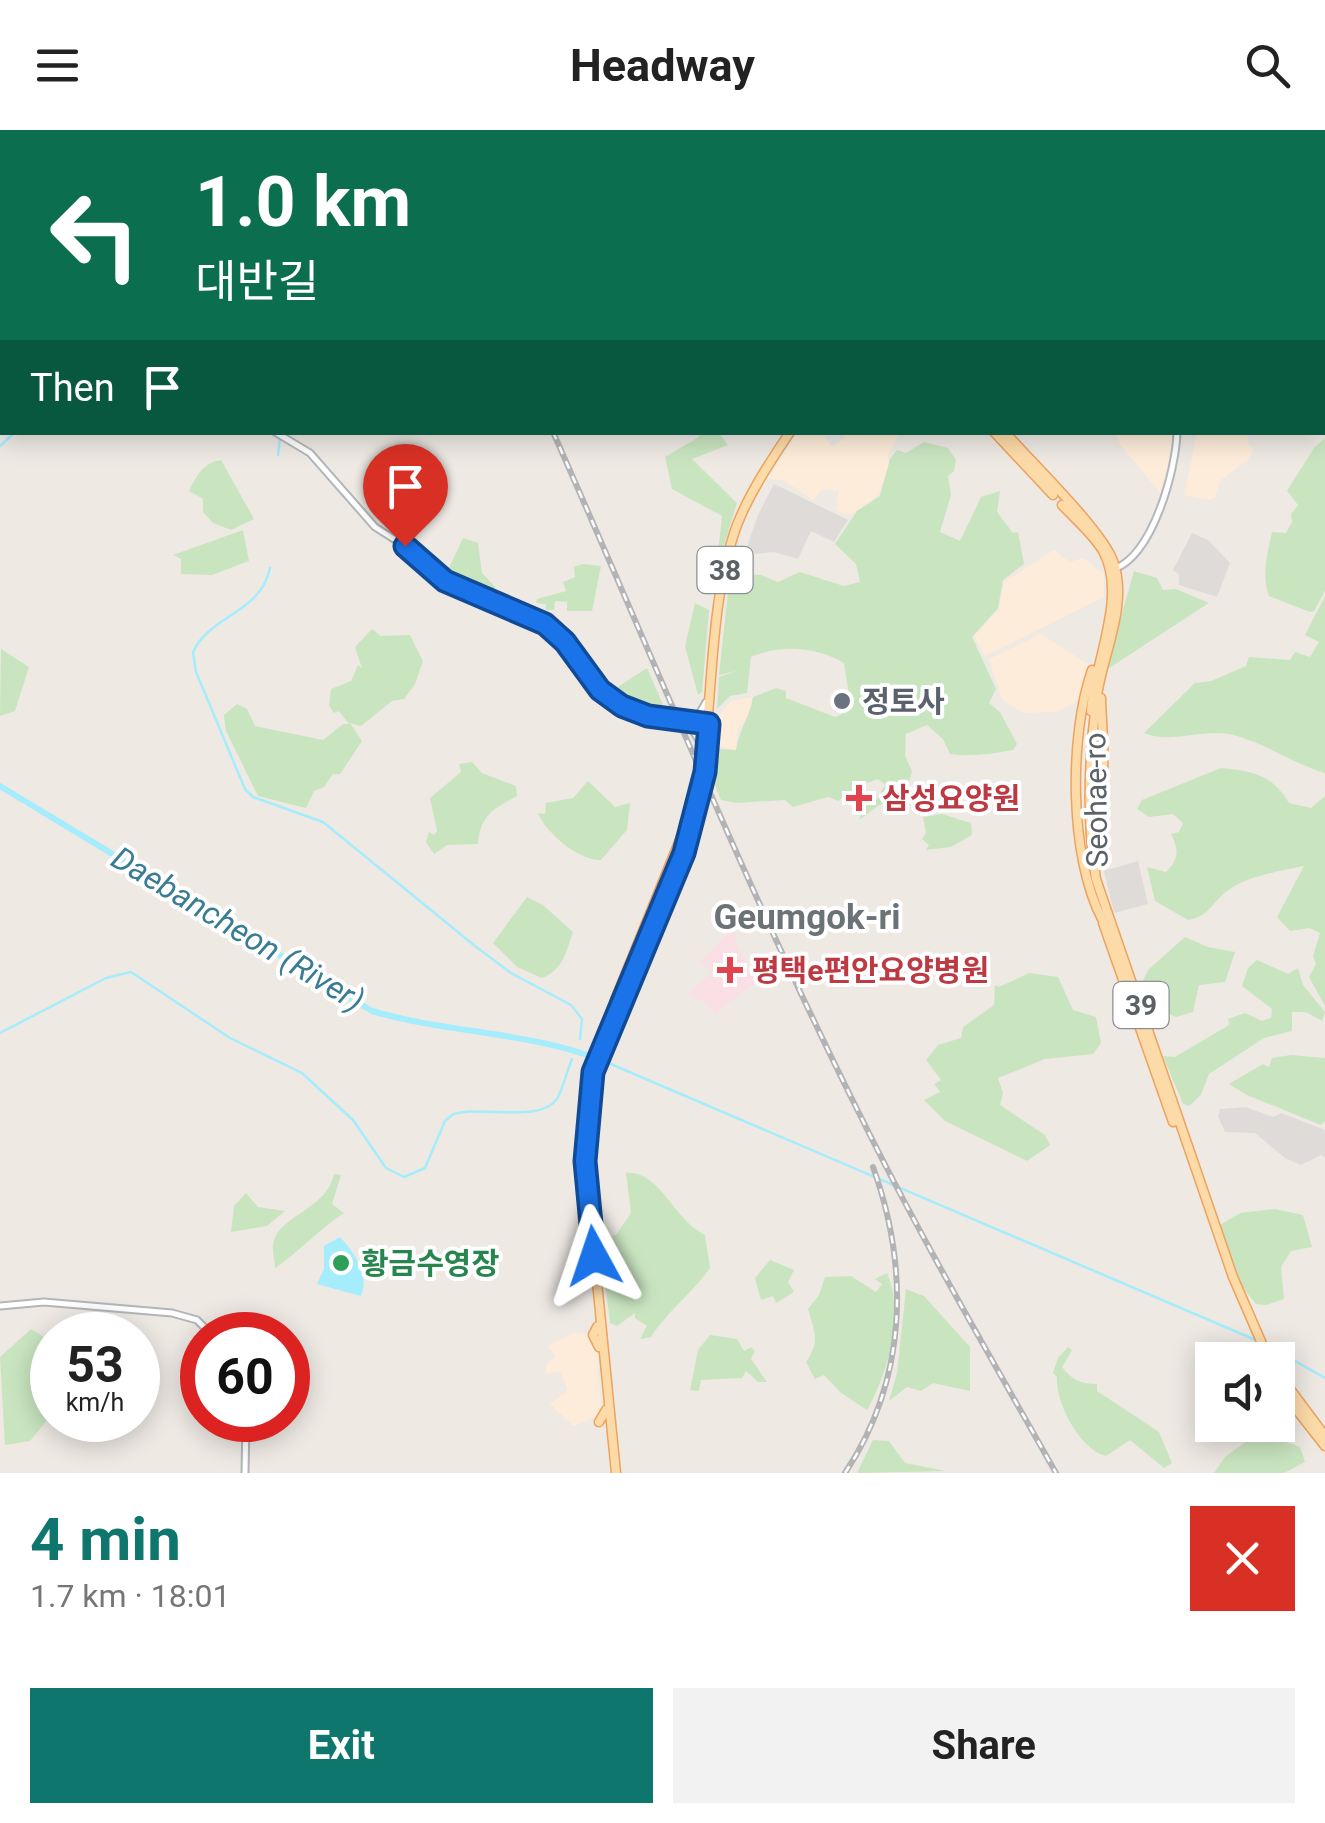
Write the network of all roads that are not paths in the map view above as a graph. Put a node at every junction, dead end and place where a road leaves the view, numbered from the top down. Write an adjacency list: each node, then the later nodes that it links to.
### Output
1 (280, 435): 11 (street)
2 (785, 435): 10 (main road, 38)
3 (785, 435): 12 (main road, 38)
4 (1005, 435): 7 (main road)
5 (1006, 435): 7 (main road)
6 (1177, 435): 7 (street)
7 (1113, 570): 8 (main road, Seohae-ro / 39); 9 (main road, Seohae-ro / 39)
8 (1099, 658): 15 (main road, Seohae-ro / 39); 15 (main road)
9 (1100, 678): 14 (main road, Seohae-ro / 39); 14 (main road)
10 (706, 702): 11 (street); 12 (main road, 38)
11 (687, 722): 12 (street); 13 (street)
12 (707, 724): 13 (main road, 38); 16 (main road, 38)
13 (702, 750): 16 (main road, 38)
14 (1091, 821): 19 (main road, Seohae-ro / 39)
15 (1102, 919): 19 (main road, Seohae-ro / 39)
16 (595, 1058): 23 (main road, 38); 29 (main road, 38)
17 (0, 1306): 18 (street)
18 (180, 1315)
19 (1253, 1334): 20 (main road, Seohae-ro / 39)
20 (1257, 1342)
21 (1295, 1396): 25 (main road)
22 (1295, 1408): 27 (main road)
23 (606, 1410): 24 (main road); 29 (main road, 38)
24 (599, 1422)
25 (1325, 1436)
26 (246, 1442): 28 (street)
27 (1325, 1446)
28 (245, 1473)
29 (614, 1473)

